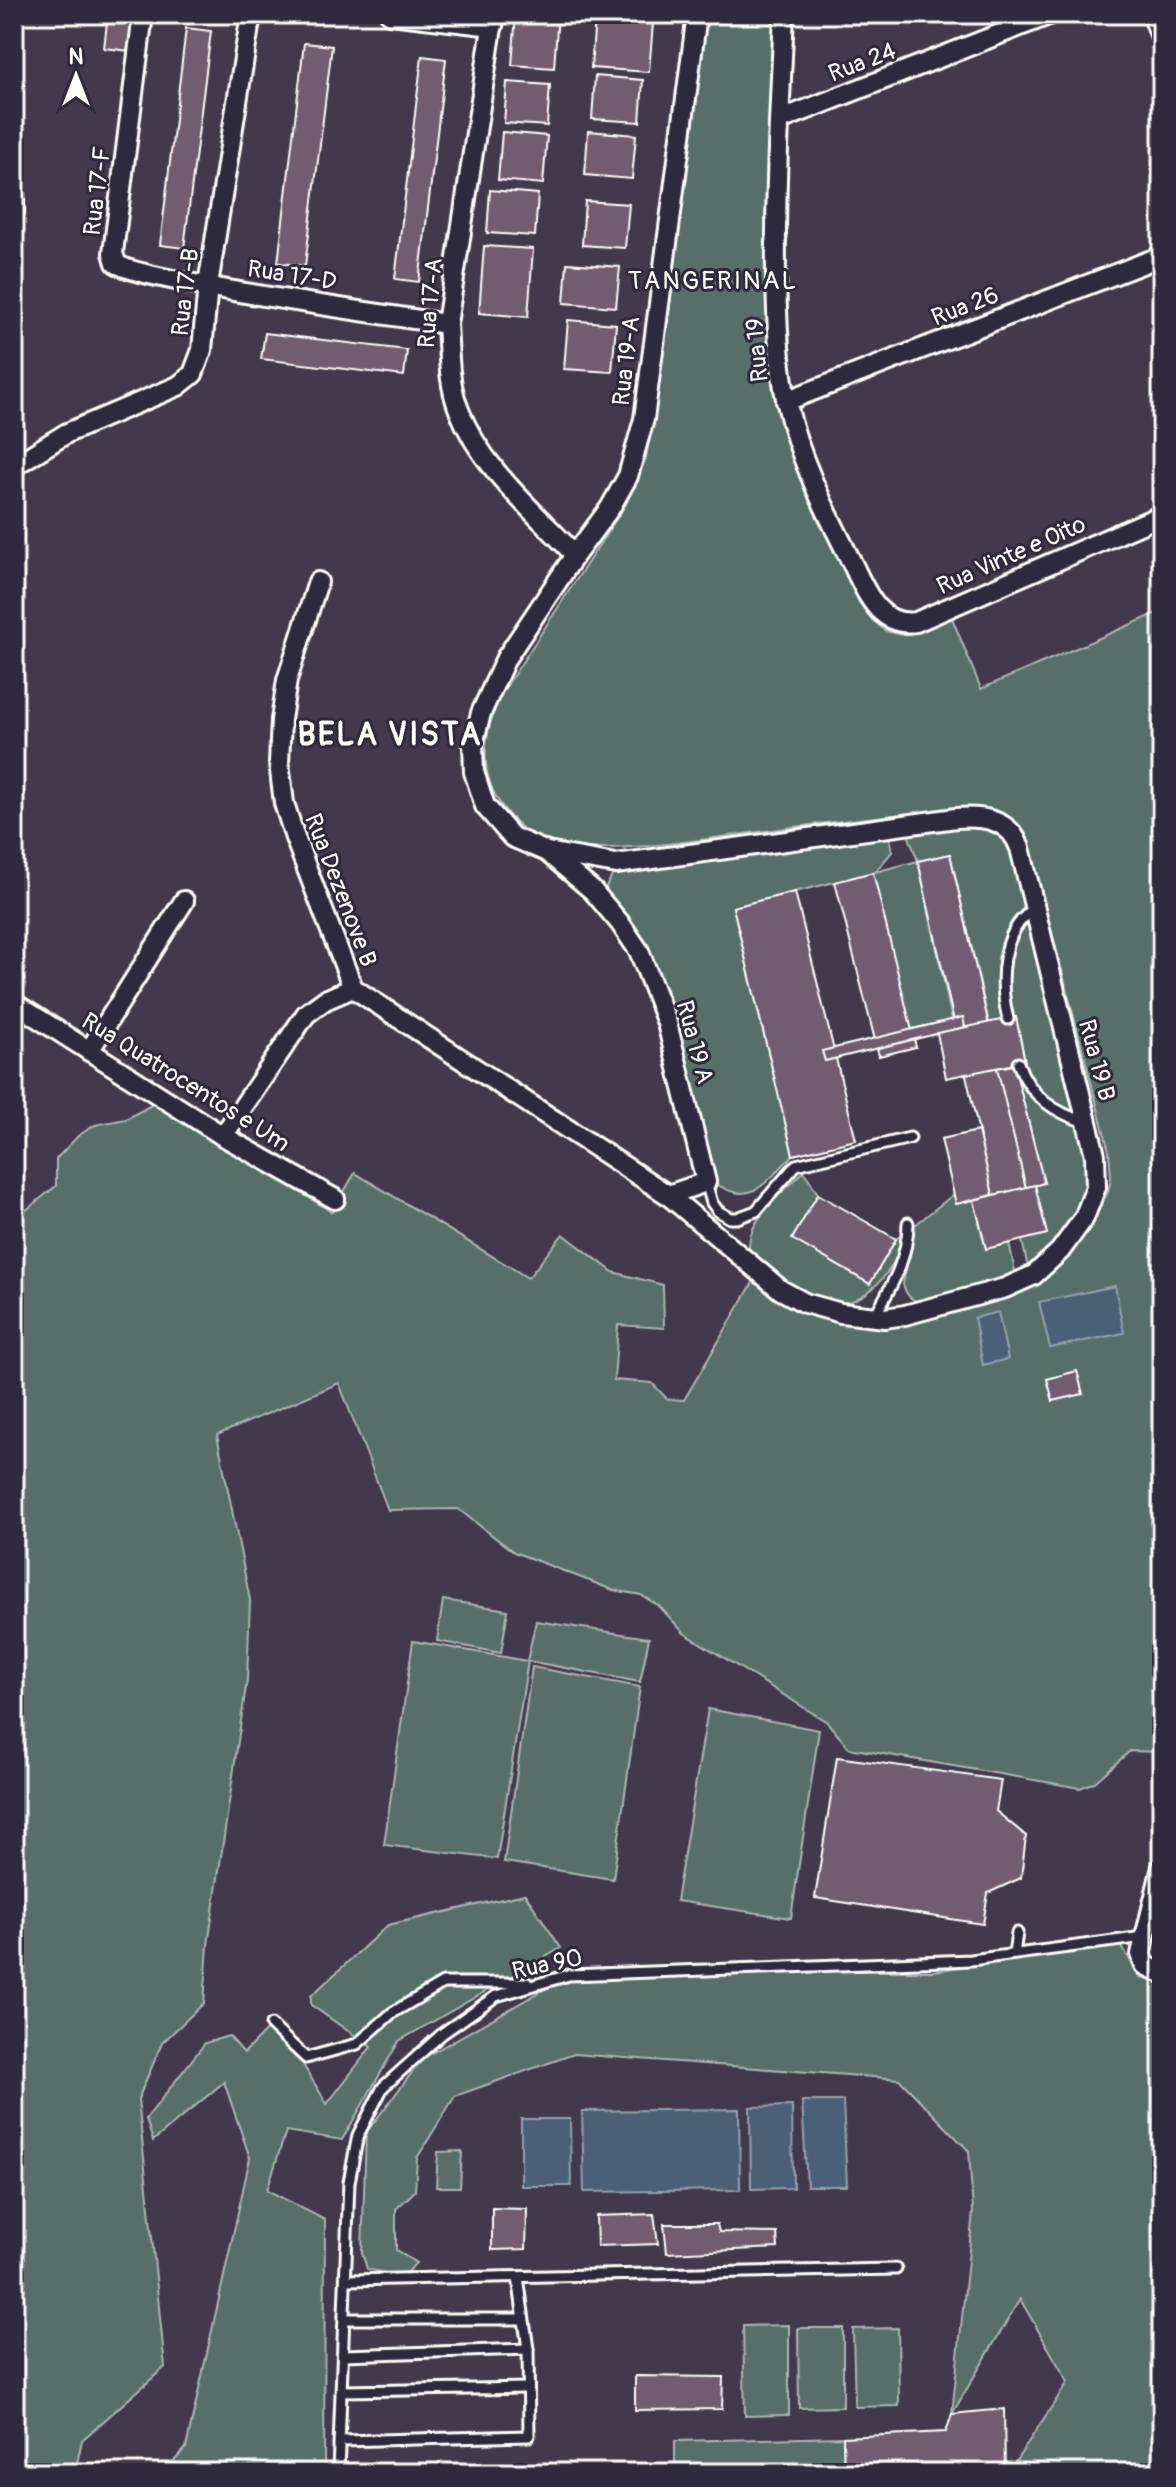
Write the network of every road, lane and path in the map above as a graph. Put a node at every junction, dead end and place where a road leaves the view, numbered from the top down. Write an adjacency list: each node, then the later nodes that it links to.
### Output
1 (143, 14): 14 (street, Rua 17-F)
2 (251, 14): 15 (street, Rua 17-B)
3 (390, 14): 8 (street)
4 (697, 14): 20 (street, Rua 19-A)
5 (784, 14): 10 (street, Rua 19)
6 (1051, 14): 10 (street, Rua 24)
7 (1152, 14): 9 (street)
8 (493, 20): 16 (street, Rua 17-A)
9 (1162, 39)
10 (780, 120): 17 (street, Rua 19)
11 (14, 145): 12 (street)
12 (14, 212)
13 (1162, 256): 17 (street, Rua 26)
14 (130, 271): 15 (street, Rua 17-D)
15 (208, 285): 16 (street, Rua 17-D); 18 (street, Rua 17-B)
16 (447, 324): 20 (street, Rua 17-A)
17 (786, 401): 22 (street, Rua 19)
18 (14, 466)
19 (1162, 515): 22 (street, Rua Vinte e Oito)
20 (575, 555): 23 (street, Rua 19-A)
21 (318, 582): 28 (street, Rua Dezenove B)
22 (880, 612)
23 (547, 852): 24 (street, Rua 19 B); 25 (street, Rua 19 A)
24 (616, 864): 25 (street); 27 (street, Rua 19 B)
25 (593, 891): 36 (street, Rua 19 A)
26 (184, 901): 31 (street)
27 (1035, 908): 30 (lane); 33 (street, Rua 19 B)
28 (353, 988): 34 (street); 37 (street, Rua Dezenove B)
29 (14, 1003): 31 (street, Rua Quatrocentos e Um)
30 (1008, 1019)
31 (89, 1051): 34 (street, Rua Quatrocentos e Um)
32 (1018, 1063): 33 (lane)
33 (1088, 1123): 40 (street, Rua 19 B)
34 (223, 1136): 38 (street, Rua Quatrocentos e Um)
35 (910, 1138): 36 (lane)
36 (706, 1182): 37 (street)
37 (668, 1195): 40 (street, Rua 19 B)
38 (335, 1199)
39 (908, 1223): 40 (lane)
40 (874, 1317)
41 (1162, 1867): 43 (street)
42 (1017, 1933): 44 (lane)
43 (1144, 1937): 44 (lane, Rua 90); 45 (street)
44 (1014, 1954): 46 (lane, Rua 90)
45 (1162, 1973)
46 (538, 1984): 47 (lane); 50 (lane, Rua 90)
47 (271, 2025)
48 (896, 2269): 49 (lane)
49 (518, 2277): 50 (lane); 52 (lane)
50 (346, 2280): 51 (lane, Rua 90)
51 (345, 2319): 52 (lane); 54 (lane, Rua 90)
52 (522, 2319): 53 (lane)
53 (528, 2349): 54 (lane); 55 (lane)
54 (343, 2355): 56 (lane, Rua 90)
55 (528, 2388): 56 (lane); 57 (lane)
56 (342, 2391): 57 (lane, Rua 90)
57 (340, 2441): 58 (lane, Rua 90)
58 (338, 2473)

